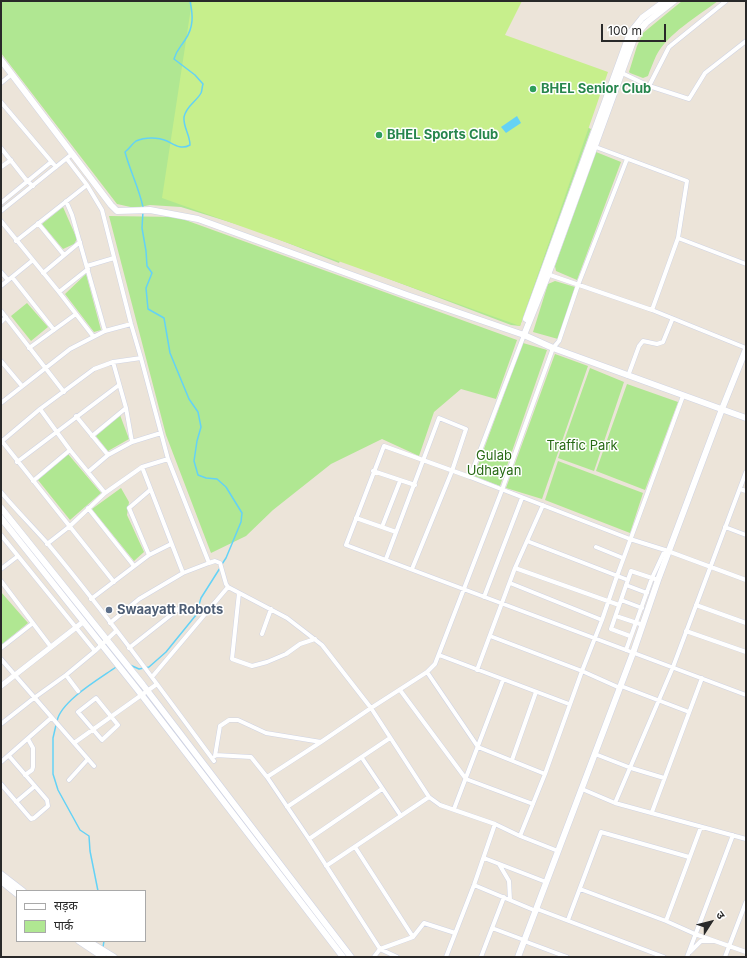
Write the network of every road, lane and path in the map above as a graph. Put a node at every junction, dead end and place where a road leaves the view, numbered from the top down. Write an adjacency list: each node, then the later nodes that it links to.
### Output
1 (665, 1): 6 (main road)
2 (674, 1): 6 (main road)
3 (726, 1): 9 (street)
4 (746, 41): 9 (street)
5 (1, 60): 7 (main road)
6 (619, 72): 9 (street); 11 (main road)
7 (12, 74): 8 (street); 13 (main road)
8 (1, 83)
9 (649, 86)
10 (1, 102): 17 (street)
11 (592, 146): 15 (street); 38 (main road)
12 (1, 148): 16 (street)
13 (72, 154): 14 (street); 53 (main road)
14 (67, 159): 19 (street); 21 (street)
15 (627, 159): 28 (street); 41 (street)
16 (11, 160): 18 (street); 20 (street)
17 (51, 162): 19 (street); 20 (street)
18 (1, 167)
19 (56, 167): 22 (street)
20 (27, 181): 22 (street); 24 (street)
21 (87, 185): 23 (street); 32 (street)
22 (33, 186): 25 (street)
23 (66, 201): 27 (street); 30 (street)
24 (1, 204): 25 (street)
25 (3, 210)
26 (1, 221): 29 (street)
27 (38, 223): 29 (street); 31 (street)
28 (678, 238): 34 (street); 44 (street)
29 (16, 241): 33 (street)
30 (80, 242): 31 (street); 35 (street)
31 (64, 255): 37 (street)
32 (114, 258): 35 (street); 50 (street)
33 (33, 260): 37 (street); 39 (street)
34 (746, 264)
35 (87, 268): 43 (street); 52 (street)
36 (1, 272): 40 (street)
37 (43, 273): 43 (street)
38 (546, 273): 41 (street); 53 (main road)
39 (12, 277): 40 (street); 51 (street)
40 (8, 280): 42 (street)
41 (578, 285): 44 (street); 56 (street)
42 (1, 286)
43 (59, 292): 46 (street)
44 (652, 310): 48 (street)
45 (1, 311): 47 (street)
46 (76, 314): 51 (street); 54 (street)
47 (6, 317): 49 (street); 55 (street)
48 (672, 320): 57 (street); 64 (street)
49 (1, 322)
50 (131, 324): 52 (street); 58 (street)
51 (54, 330): 55 (street)
52 (105, 331): 54 (street)
53 (522, 334): 56 (main road); 90 (street)
54 (93, 336): 62 (street)
55 (29, 348): 62 (street)
56 (553, 348): 64 (main road); 96 (street)
57 (746, 348): 72 (main road)
58 (141, 358): 60 (street); 76 (street)
59 (1, 361): 61 (street)
60 (113, 362): 65 (street); 67 (street)
61 (5, 366): 63 (street); 66 (street)
62 (46, 367): 66 (street); 67 (street)
63 (1, 370)
64 (628, 376): 68 (main road)
65 (119, 385): 70 (street); 73 (street)
66 (22, 386): 69 (street)
67 (64, 392): 71 (street)
68 (683, 396): 72 (main road); 114 (street)
69 (1, 403)
70 (126, 408): 77 (street); 79 (street)
71 (40, 409): 75 (street); 78 (street)
72 (722, 409): 74 (main road); 119 (main road)
73 (76, 416): 75 (street); 77 (street)
74 (746, 418)
75 (56, 432): 80 (street); 84 (street)
76 (161, 433): 79 (street); 82 (street)
77 (92, 436): 81 (street)
78 (1, 441): 84 (street)
79 (132, 442): 81 (street)
80 (70, 450): 88 (street); 92 (street)
81 (108, 455): 88 (street)
82 (168, 459): 85 (street); 124 (street)
83 (423, 461): 86 (street); 87 (street); 87 (street); 93 (street)
84 (17, 462): 92 (street)
85 (142, 467): 95 (street); 99 (street)
86 (373, 471): 91 (street); 107 (street)
87 (452, 471): 90 (street); 129 (street)
88 (88, 472): 99 (street)
89 (746, 472): 94 (street)
90 (470, 477): 96 (street)
91 (400, 480): 93 (street); 109 (street)
92 (33, 481): 108 (street)
93 (414, 485): 111 (street)
94 (740, 489): 97 (street); 110 (street)
95 (150, 490): 117 (street); 120 (street)
96 (502, 490): 101 (street); 140 (street)
97 (746, 491)
98 (1, 492): 100 (street)
99 (105, 493): 105 (street)
100 (5, 497): 102 (street); 116 (street)
101 (522, 498): 103 (street); 143 (street)
102 (1, 502)
103 (543, 505): 114 (street); 115 (street)
104 (1, 508): 168 (main road)
105 (88, 508): 108 (street); 125 (street)
106 (1, 518): 154 (main road)
107 (356, 518): 109 (street); 123 (street)
108 (70, 526): 116 (street); 136 (street)
109 (382, 527): 111 (street)
110 (725, 527): 113 (street); 126 (street)
111 (396, 532): 123 (street)
112 (1, 535): 121 (street)
113 (746, 535)
114 (630, 539): 119 (street); 122 (street)
115 (527, 541): 127 (street); 131 (street)
116 (47, 544): 144 (street)
117 (171, 544): 120 (street); 130 (street)
118 (596, 547): 122 (street)
119 (667, 551): 126 (street); 132 (main road)
120 (149, 555): 125 (street)
121 (18, 556): 128 (street); 160 (street)
122 (623, 558): 131 (street)
123 (386, 559): 129 (street)
124 (209, 563): 130 (street); 139 (street)
125 (134, 566): 136 (street)
126 (710, 567): 134 (street); 148 (street)
127 (515, 568): 137 (street); 145 (street)
128 (1, 569)
129 (412, 569): 140 (street)
130 (183, 573): 155 (street)
131 (617, 576): 133 (street); 145 (street)
132 (655, 579): 133 (street); 142 (street); 159 (main road)
133 (628, 580): 138 (street)
134 (746, 580)
135 (1, 581): 156 (street)
136 (114, 582): 144 (street)
137 (510, 583): 147 (street); 153 (street)
138 (626, 585): 142 (street); 146 (street)
139 (227, 586): 141 (street); 185 (street)
140 (464, 588): 143 (street); 176 (street)
141 (239, 593): 151 (street); 166 (street)
142 (647, 593): 150 (street)
143 (484, 597): 147 (street)
144 (91, 598): 155 (street)
145 (608, 601): 146 (street); 153 (street)
146 (620, 602): 150 (street); 152 (street)
147 (502, 604): 164 (street); 167 (street)
148 (696, 605): 158 (street); 161 (street)
149 (181, 607): 171 (street)
150 (642, 608): 157 (street)
151 (271, 609): 163 (street); 166 (street)
152 (616, 616): 157 (street); 165 (street)
153 (602, 620): 167 (street)
154 (83, 622): 160 (street); 168 (main road)
155 (110, 622): 162 (street)
156 (33, 623): 169 (street); 170 (street)
157 (636, 623): 159 (street); 165 (street)
158 (746, 623)
159 (643, 625): 175 (main road)
160 (76, 627): 169 (street); 173 (street)
161 (686, 630): 174 (street); 179 (street)
162 (116, 631): 168 (street); 171 (street)
163 (262, 634)
164 (490, 636): 180 (street); 181 (street)
165 (630, 636): 172 (street)
166 (315, 639): 199 (street)
167 (595, 639): 172 (street); 181 (street)
168 (104, 642): 173 (street); 178 (main road)
169 (51, 647): 184 (street)
170 (1, 648)
171 (129, 648): 185 (street)
172 (626, 650): 175 (street)
173 (95, 651): 183 (street)
174 (746, 652)
175 (633, 653): 179 (street); 190 (main road)
176 (439, 655): 180 (street); 182 (street)
177 (1, 659): 184 (street)
178 (119, 662): 194 (main road); 194 (main road)
179 (673, 667): 186 (street); 197 (street)
180 (478, 670): 187 (street)
181 (582, 670): 190 (street); 198 (street)
182 (427, 672): 191 (street); 209 (street)
183 (66, 675): 192 (street); 196 (street)
184 (15, 676): 189 (street); 196 (street)
185 (152, 677): 188 (street)
186 (702, 678): 195 (street); 200 (street)
187 (503, 680): 193 (street); 209 (street)
188 (157, 684): 194 (street); 211 (street)
189 (1, 686)
190 (620, 687): 197 (street); 210 (main road)
191 (400, 690): 199 (street); 223 (street)
192 (78, 691)
193 (536, 692): 198 (street); 215 (street)
194 (145, 693): 201 (street); 253 (main road)
195 (746, 695)
196 (34, 698): 202 (street); 203 (street)
197 (659, 700): 200 (street); 218 (street)
198 (569, 704): 219 (street)
199 (371, 708): 205 (street); 207 (street)
200 (689, 712): 222 (street)
201 (111, 716): 204 (street); 204 (street); 204 (street)
202 (52, 719): 206 (street); 208 (street)
203 (1, 724)
204 (92, 729): 208 (street)
205 (390, 738): 213 (street); 229 (street)
206 (28, 739): 212 (street); 220 (street)
207 (321, 742): 211 (street); 221 (street)
208 (74, 743): 214 (street)
209 (478, 747): 215 (street); 223 (street)
210 (595, 754): 218 (street); 228 (main road)
211 (215, 755): 221 (street)
212 (9, 756): 216 (street); 220 (street)
213 (362, 758): 227 (street); 233 (street)
214 (88, 759): 217 (street); 224 (street)
215 (512, 760): 219 (street)
216 (1, 762)
217 (94, 766)
218 (630, 768): 222 (street); 231 (street)
219 (545, 774): 232 (street)
220 (26, 775): 226 (street)
221 (267, 777): 233 (street)
222 (664, 778): 235 (street)
223 (466, 779): 232 (street); 234 (street)
224 (69, 780)
225 (1, 784): 230 (street)
226 (35, 786): 230 (street); 230 (street)
227 (382, 789): 236 (street); 241 (street)
228 (582, 789): 231 (street); 244 (main road)
229 (429, 797): 234 (street); 236 (street)
230 (16, 802)
231 (615, 803): 235 (street)
232 (533, 804): 239 (street)
233 (286, 807): 241 (street)
234 (454, 809): 237 (street)
235 (652, 812): 238 (street)
236 (401, 816): 243 (street)
237 (495, 824): 239 (street); 246 (street)
238 (700, 827): 240 (street); 245 (street)
239 (520, 836): 244 (street)
240 (733, 836): 242 (street); 265 (street)
241 (309, 839): 248 (street)
242 (746, 839)
243 (355, 847): 248 (street); 266 (street)
244 (558, 851): 251 (main road)
245 (689, 857): 254 (street); 262 (street)
246 (484, 858): 247 (street); 252 (street)
247 (499, 864): 251 (street); 258 (street)
248 (326, 866): 271 (street)
249 (1, 874): 255 (main road)
250 (1, 881): 256 (main road)
251 (546, 882): 260 (main road)
252 (474, 885): 257 (street); 264 (street)
253 (293, 886): 278 (main road); 279 (main road)
254 (580, 889): 261 (street); 262 (street)
255 (22, 890)
256 (16, 893)
257 (504, 897): 258 (street); 263 (street)
258 (510, 900): 260 (street)
259 (746, 902): 270 (street)
260 (537, 910): 261 (street); 267 (main road)
261 (568, 920): 273 (street)
262 (666, 921): 265 (street)
263 (492, 928): 267 (street); 283 (street)
264 (455, 933): 266 (street); 282 (street)
265 (696, 934): 268 (street); 274 (street)
266 (413, 937): 271 (street)
267 (524, 940): 275 (street); 284 (main road)
268 (717, 941): 270 (street); 274 (street)
269 (90, 945): 276 (main road); 277 (main road)
270 (729, 946): 272 (street); 287 (street)
271 (380, 949): 280 (street); 281 (street)
272 (746, 952)
273 (652, 955): 286 (street)
274 (688, 955)
275 (559, 956): 285 (street)
276 (103, 957)
277 (114, 957)
278 (343, 957)
279 (351, 957)
280 (374, 957)
281 (397, 957)
282 (446, 957)
283 (481, 957)
284 (518, 957)
285 (567, 957)
286 (664, 957)
287 (726, 957)

